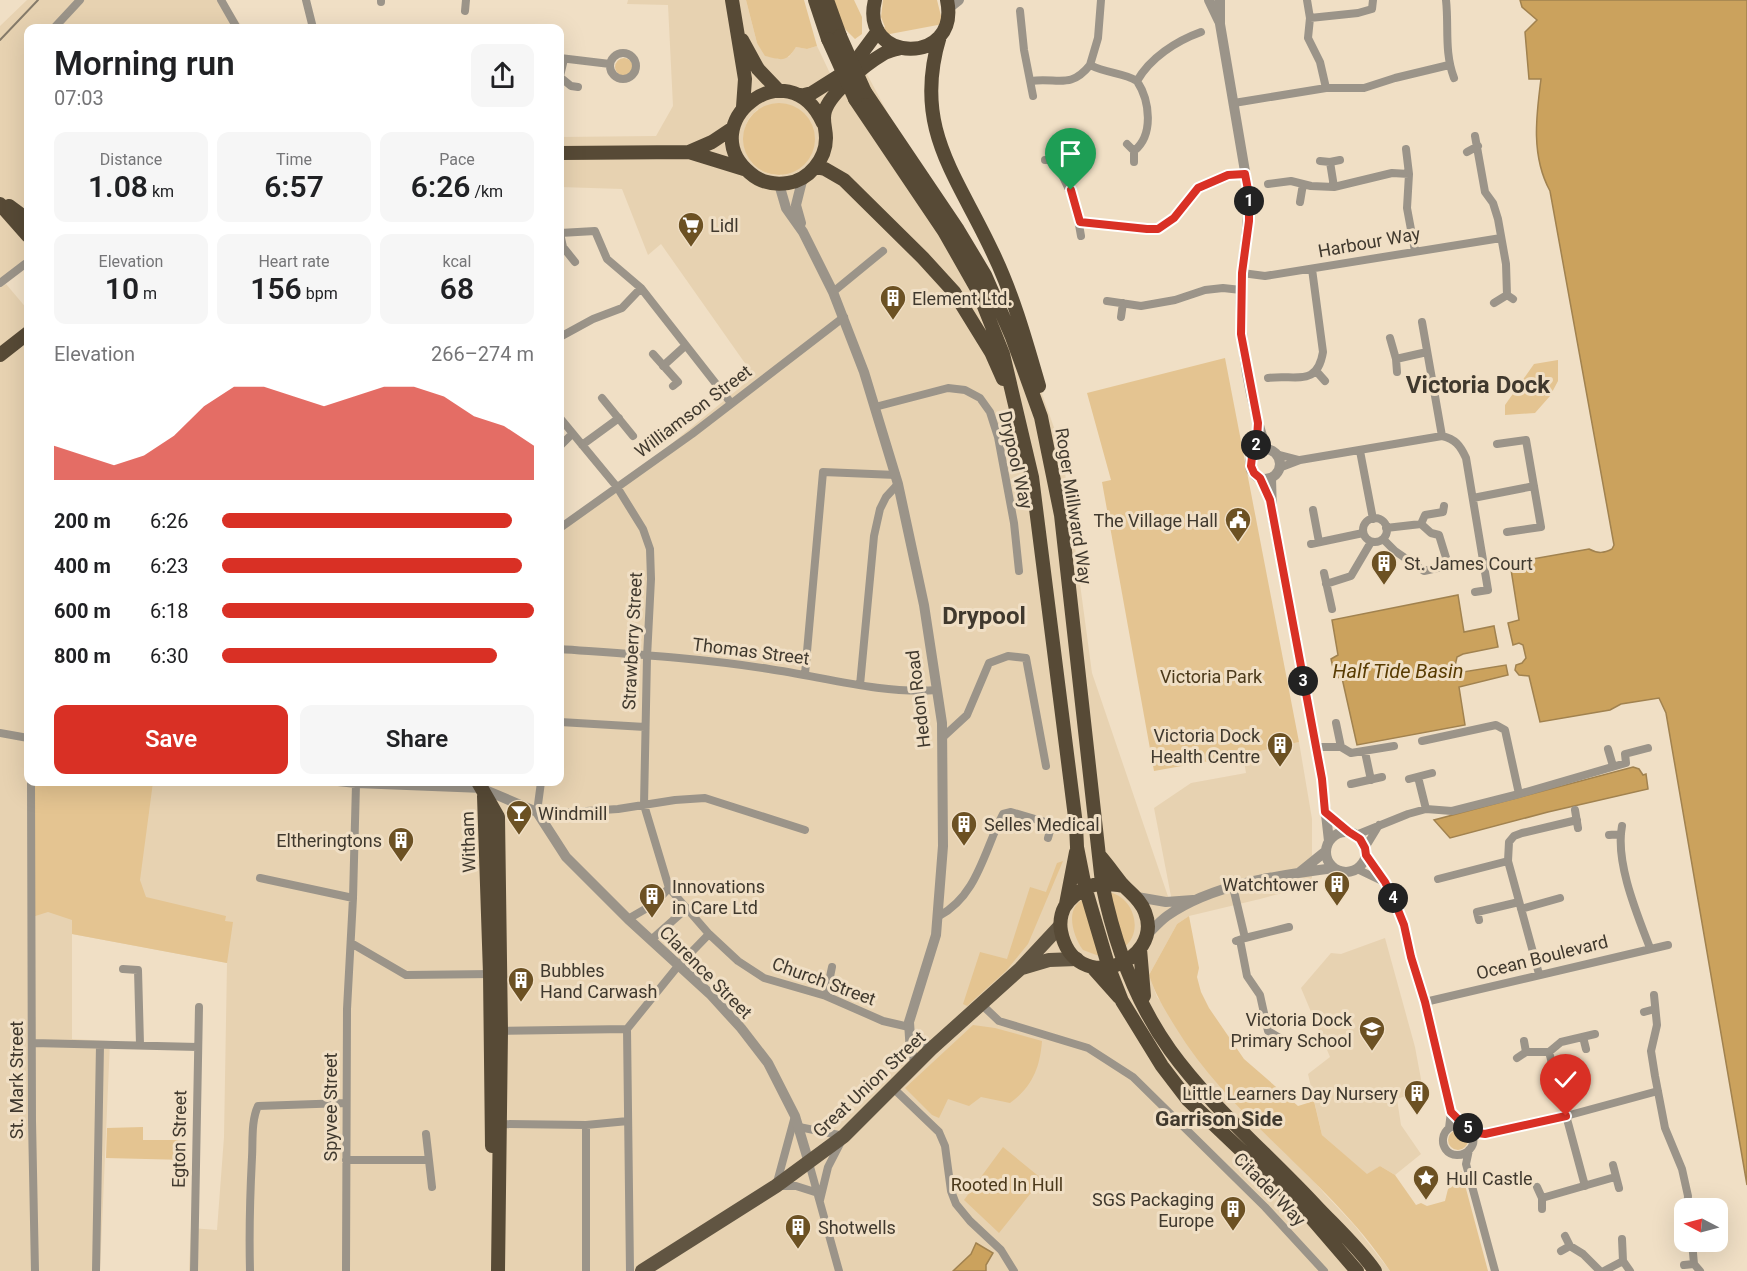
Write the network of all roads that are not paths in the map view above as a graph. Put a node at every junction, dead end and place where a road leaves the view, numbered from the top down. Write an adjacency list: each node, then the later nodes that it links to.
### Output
1 (80, 0): 19 (street)
2 (221, 0): 20 (street)
3 (306, 0): 21 (street)
4 (466, 0): 16 (street)
5 (732, 0): 25 (highway)
6 (815, 0): 27 (highway, Roger Millward Way)
7 (827, 0): 27 (highway, Roger Millward Way)
8 (1101, 0): 31 (street)
9 (1209, 0): 22 (street)
10 (1221, 0): 22 (street)
11 (1307, 0): 18 (street)
12 (1373, 0): 18 (street)
13 (1446, 0): 32 (street)
14 (872, 3): 23 (highway)
15 (952, 3): 26 (highway)
16 (465, 11)
17 (1020, 11): 35 (street)
18 (1310, 18): 38 (street)
19 (58, 24)
20 (235, 24)
21 (312, 24)
22 (1220, 24): 43 (street)
23 (878, 32): 28 (highway); 40 (highway)
24 (1201, 32): 36 (street)
25 (738, 33): 39 (highway); 44 (highway)
26 (940, 36): 28 (highway); 131 (highway)
27 (834, 37): 41 (highway, Roger Millward Way, bridge)
28 (900, 48): 45 (highway)
29 (564, 59): 30 (street)
30 (610, 64)
31 (1090, 65): 35 (street); 36 (street)
32 (1449, 65): 33 (street); 38 (street)
33 (1454, 78)
34 (564, 79): 37 (street)
35 (1030, 81): 42 (street)
36 (1137, 81): 51 (street)
37 (578, 87)
38 (1326, 88): 43 (street)
39 (779, 91): 40 (highway); 44 (highway)
40 (800, 96): 45 (highway)
41 (860, 96): 111 (highway, Roger Millward Way); 131 (highway, Roger Millward Way)
42 (1033, 96)
43 (1234, 103): 60 (street)
44 (743, 107): 46 (highway)
45 (824, 123): 58 (highway)
46 (733, 128): 52 (highway); 59 (highway)
47 (1475, 136): 49 (street)
48 (1127, 144): 51 (street)
49 (1478, 146): 53 (street); 76 (street)
50 (1406, 149): 61 (street)
51 (1134, 151): 57 (street)
52 (689, 152): 54 (highway); 59 (highway)
53 (1467, 152)
54 (564, 153)
55 (1045, 160): 71 (street)
56 (1320, 160): 66 (street)
57 (1134, 162)
58 (815, 167): 62 (highway); 111 (highway)
59 (744, 169): 63 (highway)
60 (1245, 174): 71 (street); 83 (street)
61 (1409, 174): 66 (street); 79 (street)
62 (803, 177): 63 (highway); 73 (street, Hedon Road)
63 (779, 184): 73 (street, Hedon Road)
64 (1268, 184): 65 (street)
65 (1303, 184): 66 (street); 68 (street)
66 (1334, 186)
67 (0, 199): 70 (highway)
68 (1300, 202)
69 (0, 204): 72 (highway)
70 (24, 217)
71 (1080, 222): 75 (street)
72 (24, 231)
73 (802, 232): 87 (street, Hedon Road)
74 (564, 233): 85 (street)
75 (1081, 236)
76 (1500, 238): 79 (street, Harbour Way); 90 (street)
77 (564, 248): 80 (street)
78 (883, 251): 87 (street)
79 (1415, 251): 82 (street, Harbour Way)
80 (575, 262)
81 (24, 265): 84 (street)
82 (1311, 269): 83 (street, Harbour Way); 103 (street)
83 (1242, 273): 86 (street)
84 (0, 283)
85 (642, 288): 94 (street); 97 (street)
86 (1241, 290): 89 (street); 120 (street)
87 (833, 292): 91 (street, Hedon Road)
88 (1107, 301): 89 (street)
89 (1123, 303): 92 (street)
90 (1494, 303)
91 (844, 317): 109 (street, Williamson Street); 110 (street, Hedon Road)
92 (1121, 317)
93 (1422, 321): 98 (street)
94 (564, 335)
95 (24, 336): 100 (highway)
96 (1390, 338): 101 (street)
97 (686, 346): 102 (street); 109 (street)
98 (1427, 352): 101 (street); 116 (street)
99 (653, 354): 102 (street)
100 (0, 355)
101 (1396, 359): 104 (street)
102 (663, 366): 107 (street)
103 (1317, 372): 105 (street); 106 (street)
104 (1397, 372)
105 (1268, 378)
106 (1325, 381)
107 (673, 386)
108 (602, 398): 112 (street)
109 (731, 403): 127 (street, Williamson Street)
110 (875, 407): 125 (street, Hedon Road); 140 (street, Drypool Way)
111 (1019, 417): 191 (highway, Roger Millward Way)
112 (619, 418): 115 (street); 119 (street)
113 (564, 423): 114 (street, Strawberry Street)
114 (572, 434): 117 (street); 119 (street, Strawberry Street)
115 (633, 436)
116 (1442, 436): 121 (street); 128 (street)
117 (564, 442)
118 (1497, 444): 126 (street)
119 (582, 445): 127 (street, Strawberry Street)
120 (1266, 452): 122 (street); 123 (street); 124 (street)
121 (1360, 452): 122 (street); 132 (street)
122 (1300, 460): 123 (street)
123 (1279, 468): 124 (street)
124 (1265, 478): 158 (street)
125 (897, 480): 147 (street); 148 (street); 149 (street, Hedon Road)
126 (1534, 486): 128 (street); 136 (street)
127 (617, 487): 134 (street, Williamson Street); 146 (street, Strawberry Street)
128 (1473, 498): 143 (street)
129 (1444, 506): 133 (street)
130 (1313, 510): 137 (street)
131 (1061, 515): 193 (highway, Roger Millward Way)
132 (1373, 519): 135 (street); 137 (street)
133 (1421, 524): 135 (street); 138 (street)
134 (564, 525)
135 (1386, 528): 138 (street)
136 (1507, 532)
137 (1363, 533): 139 (street)
138 (1383, 539): 139 (street)
139 (1371, 542): 142 (street)
140 (1019, 570)
141 (1324, 573): 142 (street)
142 (1326, 584): 144 (street)
143 (1475, 592)
144 (1332, 609)
145 (564, 649): 146 (street, Thomas Street)
146 (647, 657): 147 (street, Thomas Street); 152 (street, Strawberry Street)
147 (805, 674): 148 (street, Thomas Street)
148 (860, 685): 149 (street, Thomas Street)
149 (937, 690): 155 (street, Hedon Road)
150 (564, 722): 152 (street)
151 (1336, 723): 159 (street)
152 (645, 727): 179 (street, Strawberry Street)
153 (0, 733): 154 (street)
154 (24, 737)
155 (942, 738): 163 (street); 213 (street, Hedon Road)
156 (1422, 741): 177 (street)
157 (1395, 746): 162 (street)
158 (1316, 747): 159 (street); 182 (street)
159 (1341, 747): 162 (street)
160 (1648, 748): 164 (street)
161 (1608, 749): 164 (street)
162 (1365, 752): 169 (street)
163 (1046, 766)
164 (1613, 766): 177 (street)
165 (1432, 773): 167 (street)
166 (1382, 777): 169 (street)
167 (1418, 777): 168 (street); 180 (street)
168 (1409, 779)
169 (1371, 780): 170 (street)
170 (1351, 784)
171 (31, 786): 252 (street, St. Mark Street)
172 (356, 786): 207 (street, Spyvee Street)
173 (480, 786): 234 (highway, Witham)
174 (481, 786): 184 (highway, Witham)
175 (482, 786): 178 (street)
176 (541, 786): 183 (street)
177 (1519, 794): 180 (street)
178 (522, 805): 183 (street); 184 (street)
179 (644, 805): 183 (street); 186 (street); 205 (street, Church Street)
180 (1426, 809): 185 (street)
181 (1575, 810): 194 (street)
182 (1325, 812): 187 (street); 190 (street)
183 (539, 815): 214 (street, Clarence Street)
184 (498, 817): 234 (highway, Witham)
185 (1379, 825): 187 (street); 192 (street)
186 (805, 830)
187 (1352, 834): 190 (street); 192 (street)
188 (1609, 835): 224 (street)
189 (1048, 838): 213 (street)
190 (1328, 846): 195 (street); 197 (street)
191 (1077, 847): 203 (highway, Roger Millward Way); 210 (highway, Roger Millward Way)
192 (1366, 851): 196 (street); 200 (street)
193 (1099, 855): 201 (highway, Roger Millward Way); 202 (highway)
194 (1508, 861): 199 (street); 211 (street)
195 (1334, 868): 196 (street); 197 (street)
196 (1357, 869): 200 (street)
197 (1300, 873): 204 (street)
198 (260, 878): 207 (street)
199 (1438, 879)
200 (1385, 882): 239 (street)
201 (1102, 883): 202 (highway); 203 (highway); 227 (highway, Roger Millward Way)
202 (1124, 886): 206 (highway)
203 (1085, 887): 210 (highway); 230 (highway, Roger Millward Way)
204 (1233, 887): 209 (street); 220 (street)
205 (669, 888): 212 (street, Church Street); 214 (street)
206 (1137, 897): 209 (street); 219 (highway)
207 (353, 898): 222 (street, Spyvee Street)
208 (1560, 898): 211 (street)
209 (1197, 899): 219 (street)
210 (1066, 904): 216 (highway, Roger Millward Way)
211 (1520, 906): 215 (street); 235 (street)
212 (687, 908): 218 (street, Church Street); 221 (street)
213 (939, 916): 247 (street, Hedon Road)
214 (628, 919): 221 (street, Clarence Street)
215 (1479, 920)
216 (1060, 926): 226 (highway); 232 (main road, Great Union Street)
217 (1290, 927): 220 (street)
218 (709, 934): 228 (street); 237 (street, Church Street)
219 (1146, 935): 225 (highway)
220 (1240, 939): 250 (street)
221 (651, 940): 228 (street, Clarence Street)
222 (351, 944): 234 (street); 264 (street, Spyvee Street)
223 (1668, 945): 224 (street, Ocean Boulevard)
224 (1650, 948): 235 (street, Ocean Boulevard)
225 (1140, 949): 227 (highway); 242 (highway, Roger Millward Way)
226 (1077, 959): 232 (main road, Great Union Street); 233 (highway, Roger Millward Way)
227 (1124, 963): 230 (highway); 242 (highway, Roger Millward Way)
228 (678, 966): 245 (street); 266 (street, Clarence Street)
229 (832, 967): 237 (street)
230 (1109, 968): 233 (highway); 238 (highway, Roger Millward Way)
231 (123, 969): 253 (street)
232 (1020, 969): 240 (main road, Great Union Street)
233 (1094, 969): 238 (highway, Roger Millward Way)
234 (495, 974): 246 (highway, Witham)
235 (1539, 974): 239 (street, Ocean Boulevard)
236 (1654, 995): 243 (street)
237 (826, 996): 247 (street, Church Street)
238 (1122, 1001): 316 (highway, Roger Millward Way)
239 (1425, 1002): 265 (street)
240 (981, 1004): 256 (main road, Great Union Street); 315 (street, Citadel Way)
241 (199, 1007): 255 (street, Egton Street)
242 (1146, 1010): 317 (highway, Roger Millward Way)
243 (1655, 1010): 244 (street); 263 (street)
244 (1644, 1012)
245 (627, 1029): 246 (street); 268 (street)
246 (496, 1031): 269 (highway, Witham)
247 (910, 1031): 256 (street); 261 (street, Hedon Road)
248 (1595, 1034): 249 (street)
249 (1583, 1037): 257 (street); 259 (street)
250 (1283, 1040)
251 (1524, 1041): 258 (street)
252 (33, 1043): 254 (street); 303 (street, St. Mark Street)
253 (140, 1044): 254 (street); 255 (street)
254 (100, 1045): 304 (street)
255 (198, 1047): 305 (street, Egton Street)
256 (931, 1049): 261 (main road, Great Union Street)
257 (1586, 1049)
258 (1526, 1052): 259 (street); 260 (street)
259 (1549, 1052): 267 (street)
260 (1517, 1059)
261 (917, 1063): 262 (main road, Great Union Street)
262 (893, 1088): 277 (main road, Great Union Street); 314 (street)
263 (1658, 1091): 267 (street); 293 (street)
264 (345, 1103): 280 (street, Spyvee Street); 306 (street)
265 (1451, 1112): 271 (street); 273 (street)
266 (795, 1116): 272 (street, Clarence Street); 286 (street)
267 (1566, 1116): 276 (street); 287 (street)
268 (628, 1121): 270 (street); 311 (street)
269 (496, 1124): 270 (street); 308 (highway, Witham); 309 (highway, Witham)
270 (586, 1125): 310 (street)
271 (1463, 1126): 273 (street); 274 (street)
272 (799, 1127): 277 (street); 282 (street, Clarence Street)
273 (1449, 1128): 279 (street)
274 (1471, 1132): 276 (street); 278 (street)
275 (426, 1134): 281 (street)
276 (1485, 1134): 278 (street)
277 (844, 1136): 282 (main road, Great Union Street); 291 (street)
278 (1470, 1148): 279 (street); 283 (street)
279 (1455, 1155): 283 (street)
280 (346, 1160): 281 (street); 307 (street, Spyvee Street)
281 (427, 1160): 288 (street)
282 (809, 1163): 286 (main road, Great Union Street); 291 (street, Clarence Street)
283 (1466, 1164): 318 (street)
284 (1613, 1165): 285 (street)
285 (1615, 1178): 287 (street); 290 (street)
286 (776, 1186): 291 (street); 312 (main road, Great Union Street)
287 (1585, 1186): 292 (street)
288 (432, 1187)
289 (1537, 1187): 292 (street)
290 (1618, 1188)
291 (819, 1196): 313 (street, Clarence Street)
292 (1542, 1198): 294 (street)
293 (1688, 1198)
294 (1542, 1209)
295 (1565, 1236): 297 (street)
296 (1622, 1239): 300 (street)
297 (1570, 1246): 298 (street); 319 (street)
298 (1561, 1251)
299 (1694, 1252): 302 (street)
300 (1623, 1261): 319 (street); 320 (street)
301 (1684, 1265): 302 (street)
302 (1697, 1268)
303 (35, 1271)
304 (96, 1271)
305 (194, 1271)
306 (250, 1271)
307 (346, 1271)
308 (494, 1271)
309 (498, 1271)
310 (586, 1271)
311 (630, 1271)
312 (642, 1271)
313 (839, 1271)
314 (1014, 1271)
315 (1324, 1271)
316 (1357, 1271)
317 (1375, 1271)
318 (1495, 1271)
319 (1602, 1271)
320 (1630, 1271)

